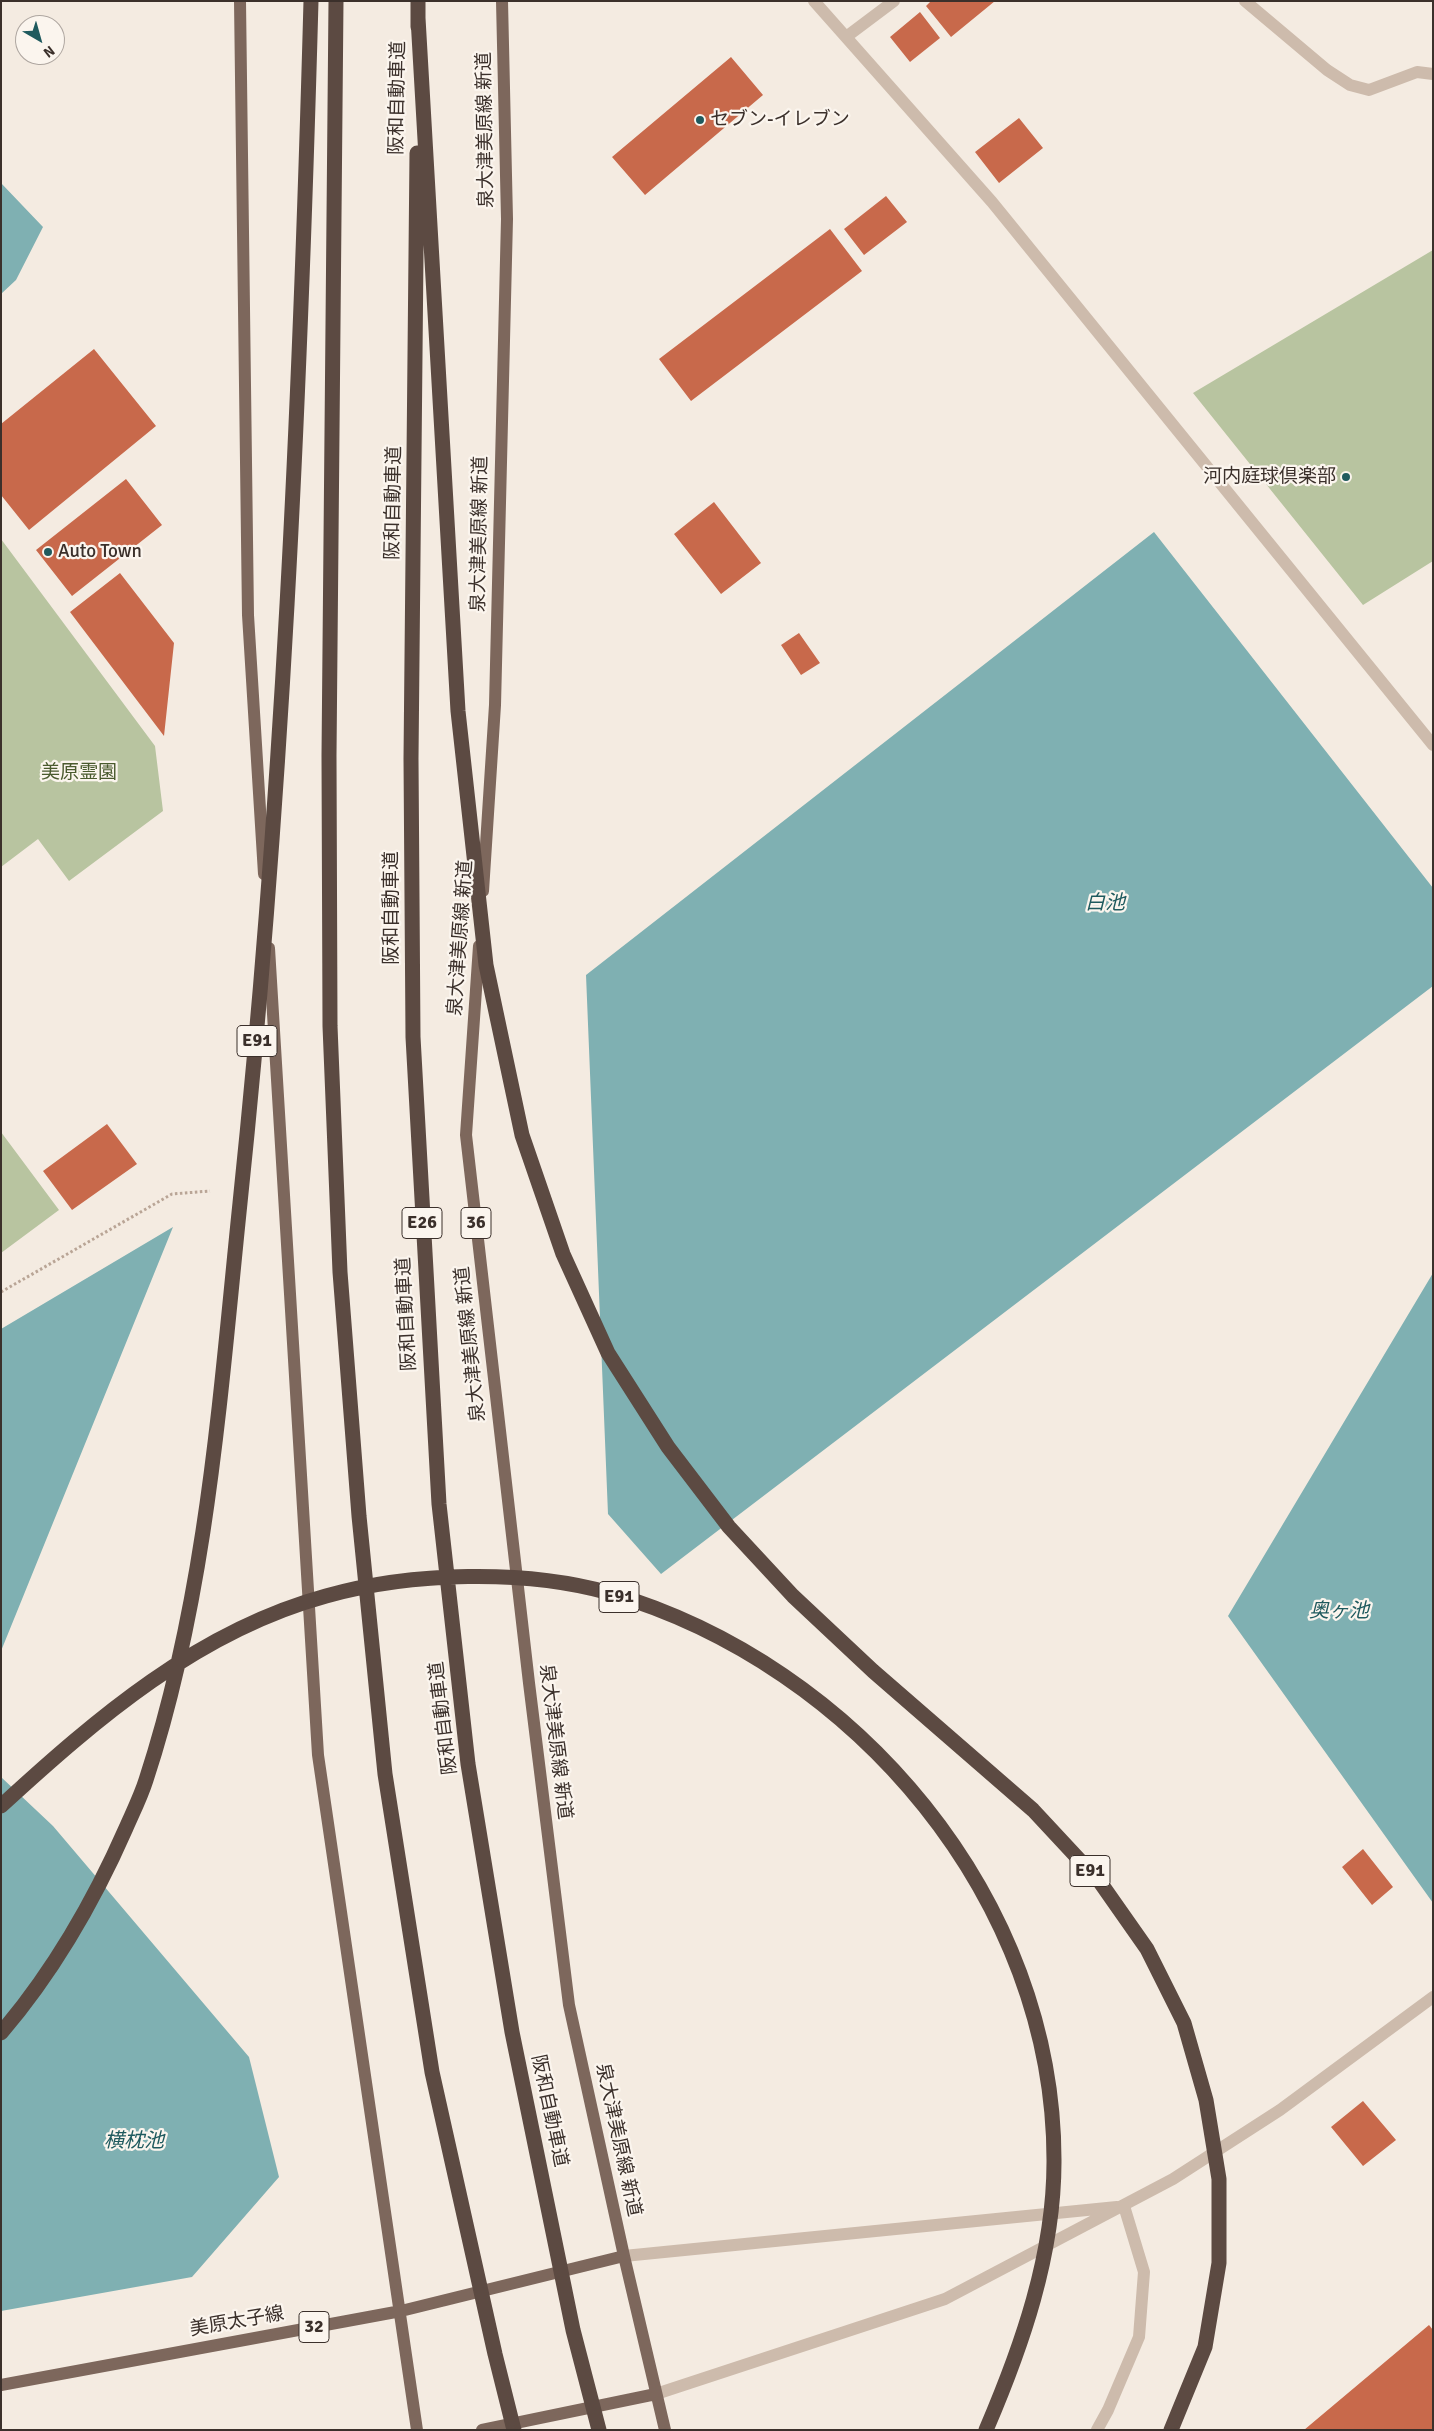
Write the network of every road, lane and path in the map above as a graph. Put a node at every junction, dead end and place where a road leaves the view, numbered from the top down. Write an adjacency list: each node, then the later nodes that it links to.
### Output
1 (240, 1): 20 (main road)
2 (311, 1): 17 (highway, E91, bridge)
3 (336, 1): 25 (highway, bridge)
4 (418, 1): 9 (highway, 阪和自動車道 / E26, bridge)
5 (502, 1): 19 (main road, 泉大津美原線 新道 / 36)
6 (814, 1): 10 (street)
7 (894, 1): 10 (street)
8 (1246, 1): 11 (street)
9 (418, 18): 26 (highway, 阪和自動車道 / E26, bridge); 30 (highway, E91, bridge)
10 (846, 37): 12 (street)
11 (1433, 74)
12 (1433, 745)
13 (218, 1190): 14 (path)
14 (1, 1292)
15 (1, 1806): 28 (highway, E91, bridge)
16 (1433, 1997): 18 (street)
17 (1, 2033)
18 (1124, 2206): 19 (street); 22 (street); 29 (street)
19 (624, 2256): 20 (main road, 美原太子線 / 32); 22 (main road, 泉大津美原線 新道 / 36)
20 (401, 2311): 21 (main road, 美原太子線 / 32); 23 (main road)
21 (1, 2384)
22 (656, 2394): 24 (main road); 27 (main road, 泉大津美原線 新道 / 36)
23 (417, 2430)
24 (482, 2430)
25 (514, 2430)
26 (599, 2430)
27 (666, 2430)
28 (986, 2430)
29 (1097, 2430)
30 (1171, 2430)

